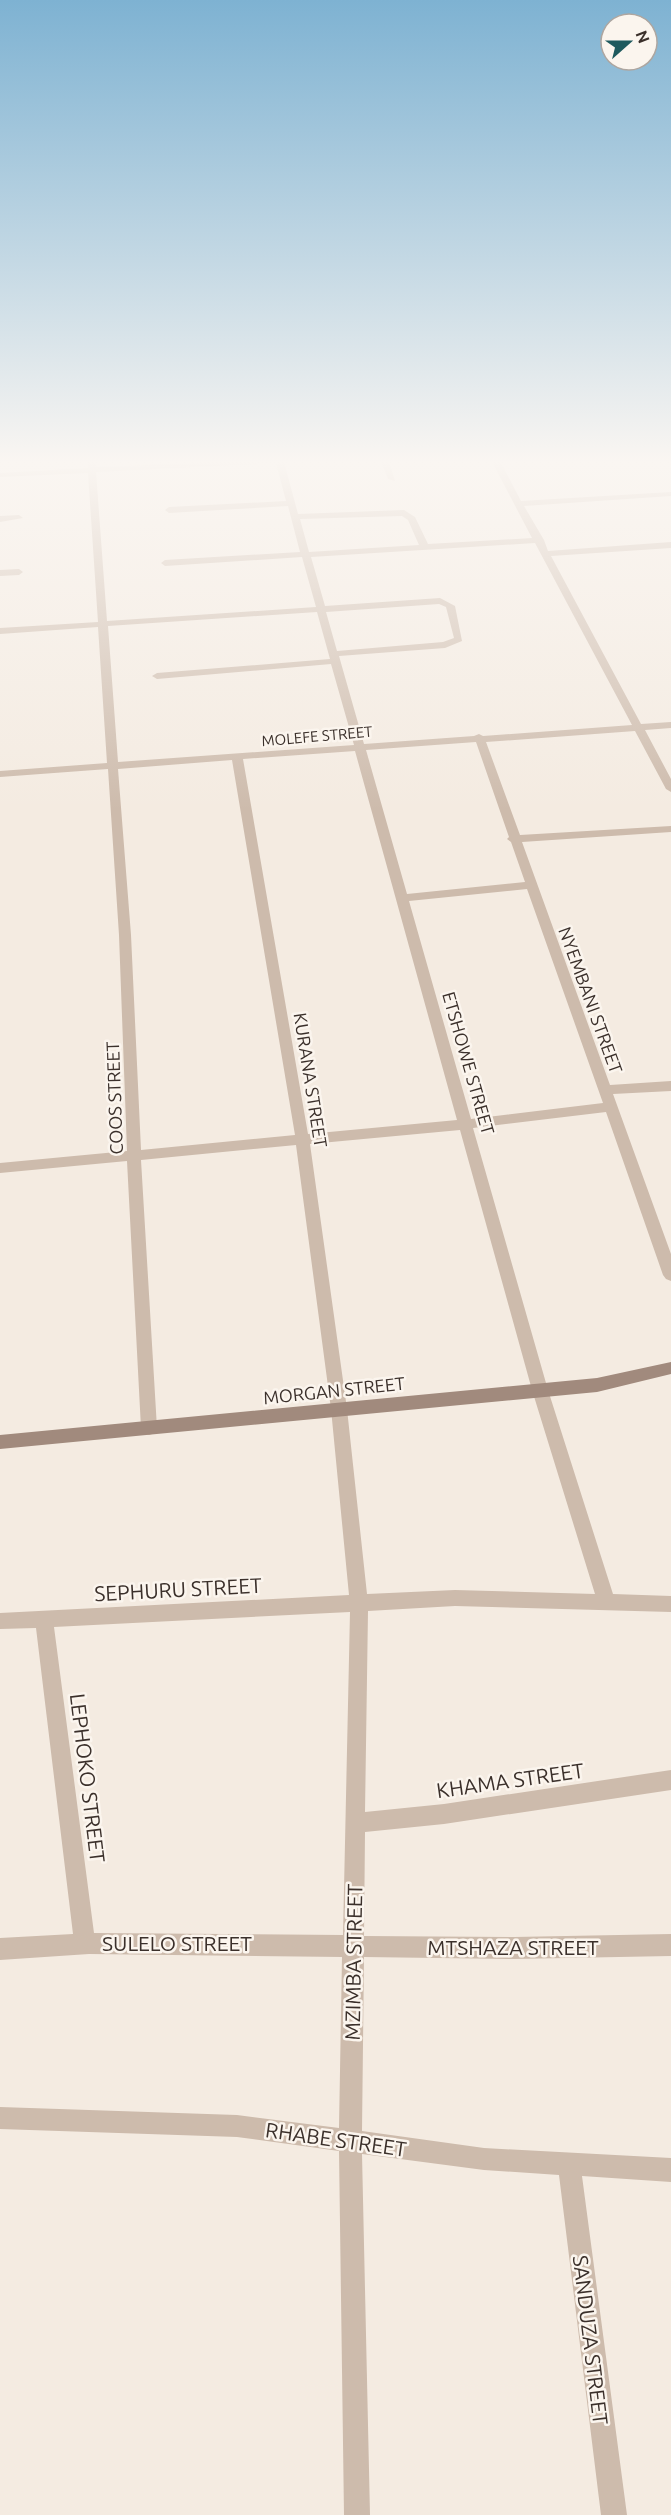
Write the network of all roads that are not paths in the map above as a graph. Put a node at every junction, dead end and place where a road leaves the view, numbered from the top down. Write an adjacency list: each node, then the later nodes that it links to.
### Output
1 (99, 575): 5 (street, COOS STREET)
2 (311, 575): 4 (street, ETSHOWE STREET)
3 (558, 575): 10 (street)
4 (321, 610): 5 (street); 7 (street, ETSHOWE STREET); 7 (street)
5 (102, 624): 6 (street); 14 (street, COOS STREET)
6 (0, 631)
7 (335, 658): 8 (street); 12 (street, ETSHOWE STREET)
8 (157, 676)
9 (671, 725): 10 (street, MOLEFE STREET)
10 (637, 728): 11 (street, MOLEFE STREET); 16 (street)
11 (479, 737): 12 (street, MOLEFE STREET); 18 (street, NYEMBANI STREET)
12 (358, 747): 13 (street, MOLEFE STREET); 20 (street, ETSHOWE STREET)
13 (237, 758): 14 (street, MOLEFE STREET); 25 (street, KURANA STREET)
14 (112, 766): 15 (street, MOLEFE STREET); 26 (street, COOS STREET)
15 (0, 774)
16 (671, 789)
17 (671, 829): 18 (street)
18 (513, 839): 19 (street, NYEMBANI STREET)
19 (531, 885): 20 (street); 22 (street, NYEMBANI STREET)
20 (402, 898): 24 (street, ETSHOWE STREET)
21 (671, 1086): 22 (street)
22 (604, 1090): 23 (street, NYEMBANI STREET)
23 (610, 1107): 24 (street); 28 (street, NYEMBANI STREET)
24 (468, 1124): 25 (street); 30 (street, ETSHOWE STREET)
25 (303, 1138): 26 (street); 31 (street, KURANA STREET)
26 (134, 1154): 27 (street); 32 (street, COOS STREET)
27 (0, 1168)
28 (671, 1275)
29 (671, 1368): 30 (street, MORGAN STREET)
30 (540, 1390): 31 (street, MORGAN STREET); 34 (street, ETSHOWE STREET)
31 (339, 1409): 32 (street, MORGAN STREET); 35 (street, MZIMBA STREET)
32 (149, 1428): 33 (street, MORGAN STREET)
33 (0, 1442)
34 (606, 1600): 35 (street, SEPHURU STREET); 36 (street, SEPHURU STREET)
35 (359, 1602): 37 (street, SEPHURU STREET); 40 (street, MZIMBA STREET)
36 (671, 1604)
37 (44, 1618): 38 (street, SEPHURU STREET); 41 (street, LEPHOKO STREET)
38 (0, 1621)
39 (671, 1780): 40 (street, KHAMA STREET)
40 (355, 1822): 43 (street, MZIMBA STREET)
41 (85, 1943): 43 (street, SULELO STREET); 44 (street, SULELO STREET)
42 (671, 1945): 43 (street, MTSHAZA STREET)
43 (355, 1947): 46 (street, MZIMBA STREET)
44 (0, 1949)
45 (0, 2118): 46 (street, RHABE STREET)
46 (350, 2140): 47 (street, RHABE STREET); 49 (street, MZIMBA STREET)
47 (569, 2164): 48 (street, RHABE STREET); 50 (street, SANDUZA STREET)
48 (671, 2170)
49 (357, 2515)
50 (614, 2515)

